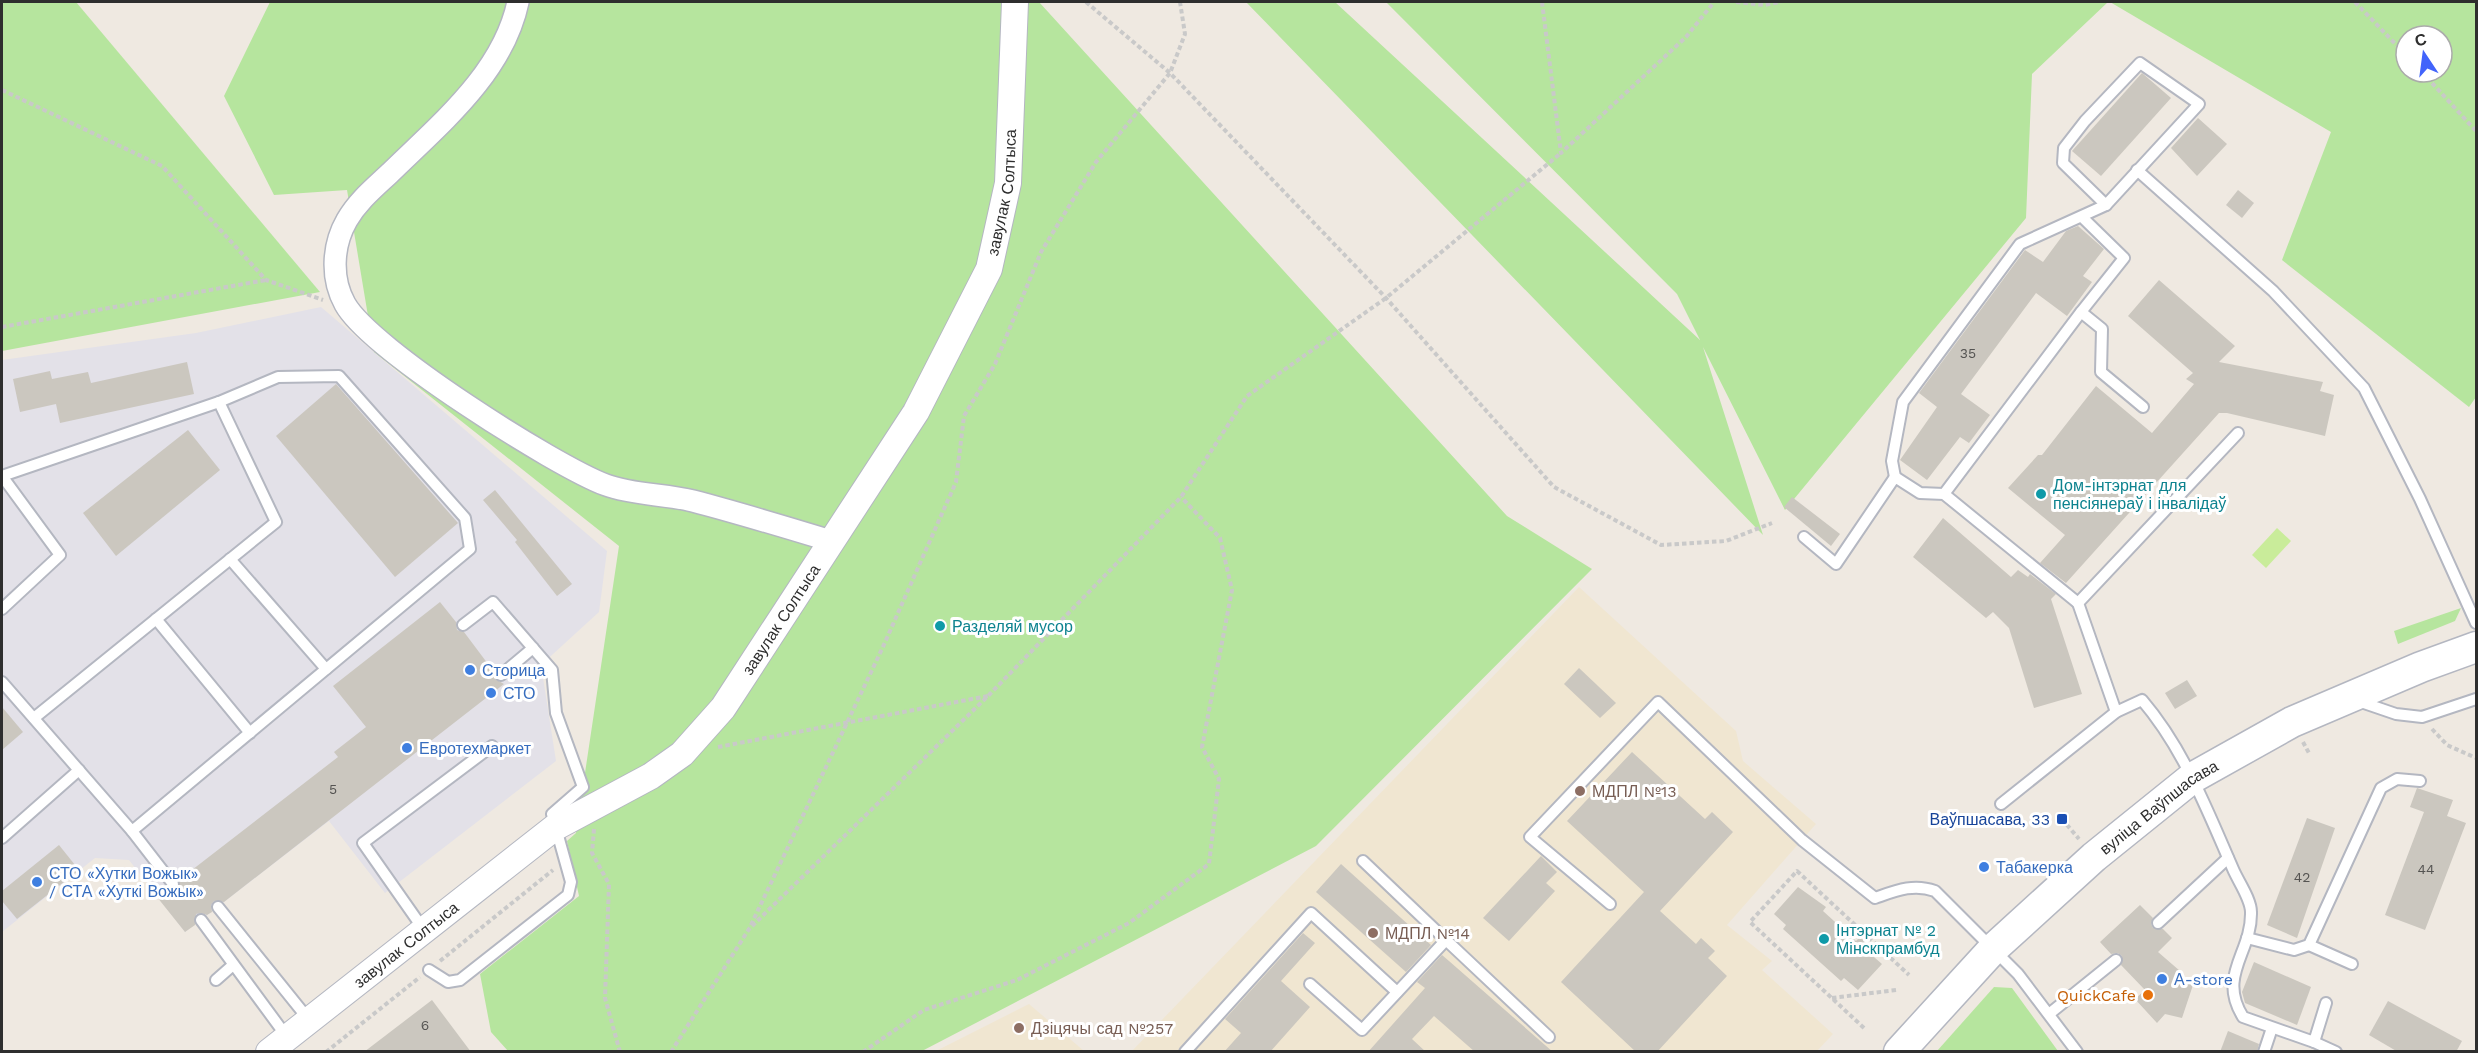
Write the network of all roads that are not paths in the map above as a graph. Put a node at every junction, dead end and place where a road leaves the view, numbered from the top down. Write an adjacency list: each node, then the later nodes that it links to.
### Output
1 (518, 2): 14 (street)
2 (1015, 2): 14 (street, завулак Солтыса)
3 (2137, 170): 4 (lane); 4 (lane); 19 (lane)
4 (2106, 205): 5 (lane)
5 (2082, 217): 6 (lane); 11 (lane)
6 (2081, 312): 8 (lane); 12 (lane)
7 (219, 402): 10 (lane); 15 (lane); 23 (lane)
8 (2143, 407)
9 (2238, 433): 16 (lane)
10 (2, 476): 17 (lane)
11 (1895, 477): 12 (lane); 13 (lane)
12 (1944, 494): 16 (lane)
13 (1804, 537)
14 (831, 541): 36 (street, завулак Солтыса)
15 (230, 559): 18 (lane); 23 (lane)
16 (2078, 603): 28 (lane)
17 (2, 609)
18 (156, 619): 29 (lane); 30 (lane)
19 (2476, 623)
20 (463, 625): 22 (lane)
21 (2476, 647): 26 (main road, вуліца Ваўпшасава)
22 (533, 648): 24 (lane); 36 (lane)
23 (326, 669): 30 (lane)
24 (501, 675)
25 (2, 682): 29 (lane)
26 (2349, 698): 27 (lane); 33 (main road, вуліца Ваўпшасава)
27 (2476, 699)
28 (2116, 712): 33 (lane); 35 (lane)
29 (34, 718): 32 (lane)
30 (250, 733): 37 (lane)
31 (492, 746): 46 (lane)
32 (79, 770): 37 (lane); 38 (lane)
33 (2192, 778): 39 (lane); 50 (main road, вуліца Ваўпшасава)
34 (2420, 781): 49 (lane)
35 (2001, 804)
36 (554, 828): 46 (street, завулак Солтыса); 54 (lane)
37 (132, 831): 41 (lane)
38 (2, 838)
39 (2228, 858): 45 (lane); 47 (lane)
40 (1363, 861): 48 (lane)
41 (173, 884)
42 (1610, 904): 50 (lane)
43 (218, 907): 60 (lane)
44 (201, 920): 53 (lane)
45 (2158, 923)
46 (424, 930): 60 (street, завулак Солтыса)
47 (2247, 938): 49 (lane); 61 (lane)
48 (1446, 940): 57 (lane); 62 (lane)
49 (2309, 945): 52 (lane)
50 (1994, 948): 59 (lane); 66 (main road, вуліца Ваўпшасава)
51 (2116, 960): 59 (lane)
52 (2352, 964)
53 (233, 965): 55 (lane); 64 (lane)
54 (429, 969)
55 (216, 980)
56 (1310, 984): 57 (lane)
57 (1397, 992): 65 (lane)
58 (2326, 1003): 63 (lane)
59 (2049, 1014): 67 (lane)
60 (309, 1020): 64 (street, завулак Солтыса)
61 (2272, 1028): 63 (lane); 68 (lane)
62 (1549, 1036)
63 (2314, 1042): 69 (lane)
64 (278, 1045)
65 (1185, 1052)
66 (1899, 1052)
67 (2077, 1052)
68 (2264, 1052)
69 (2336, 1052)

